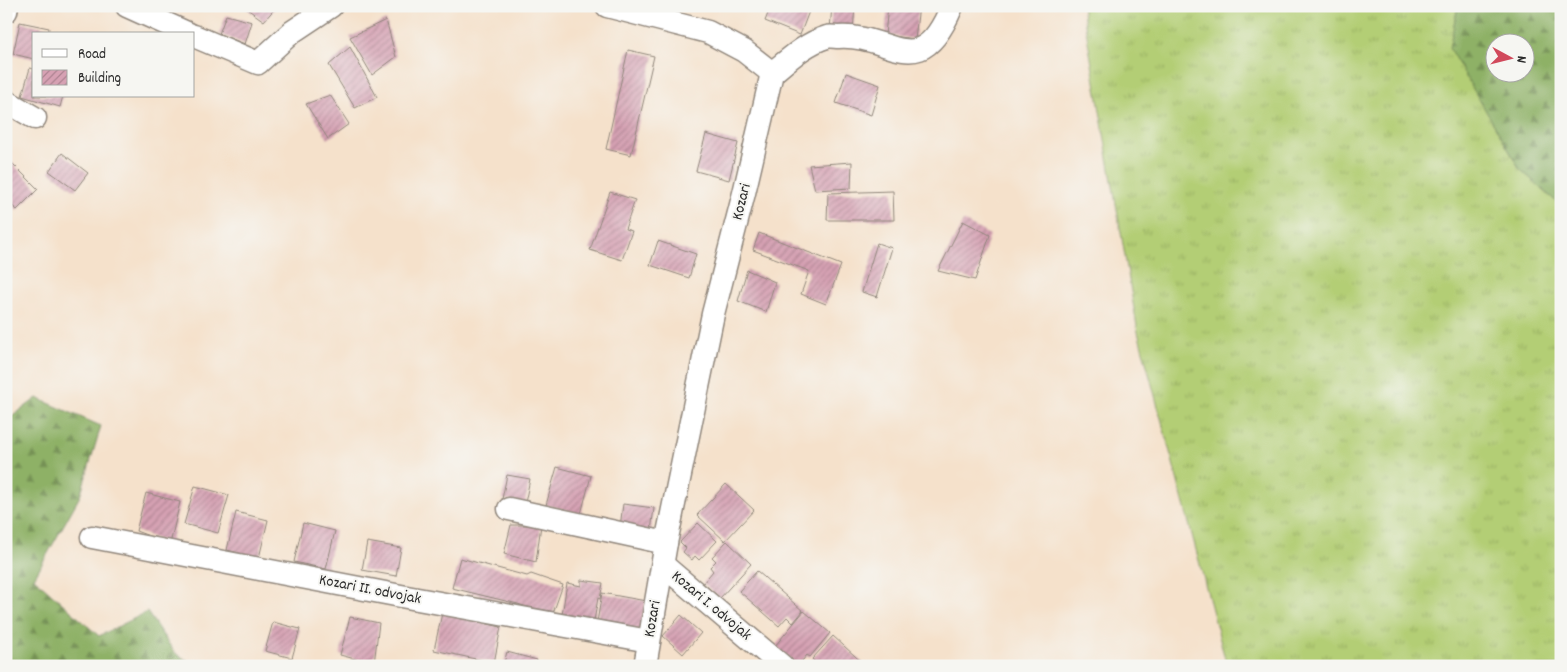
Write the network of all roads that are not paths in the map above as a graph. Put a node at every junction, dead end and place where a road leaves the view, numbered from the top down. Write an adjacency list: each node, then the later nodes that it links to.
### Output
1 (7, 6): 6 (street)
2 (127, 6): 8 (street)
3 (331, 6): 9 (street)
4 (607, 6): 7 (street)
5 (952, 6): 10 (street)
6 (6, 11)
7 (645, 11): 10 (street)
8 (185, 32)
9 (195, 36)
10 (772, 72): 15 (street, Kozari)
11 (6, 101): 12 (street)
12 (35, 118)
13 (509, 510): 15 (street)
14 (92, 537): 16 (street, Kozari II. odvojak)
15 (664, 554): 16 (street, Kozari); 18 (street, Kozari I. odvojak)
16 (649, 640): 17 (street, Kozari)
17 (645, 666)
18 (782, 666)

